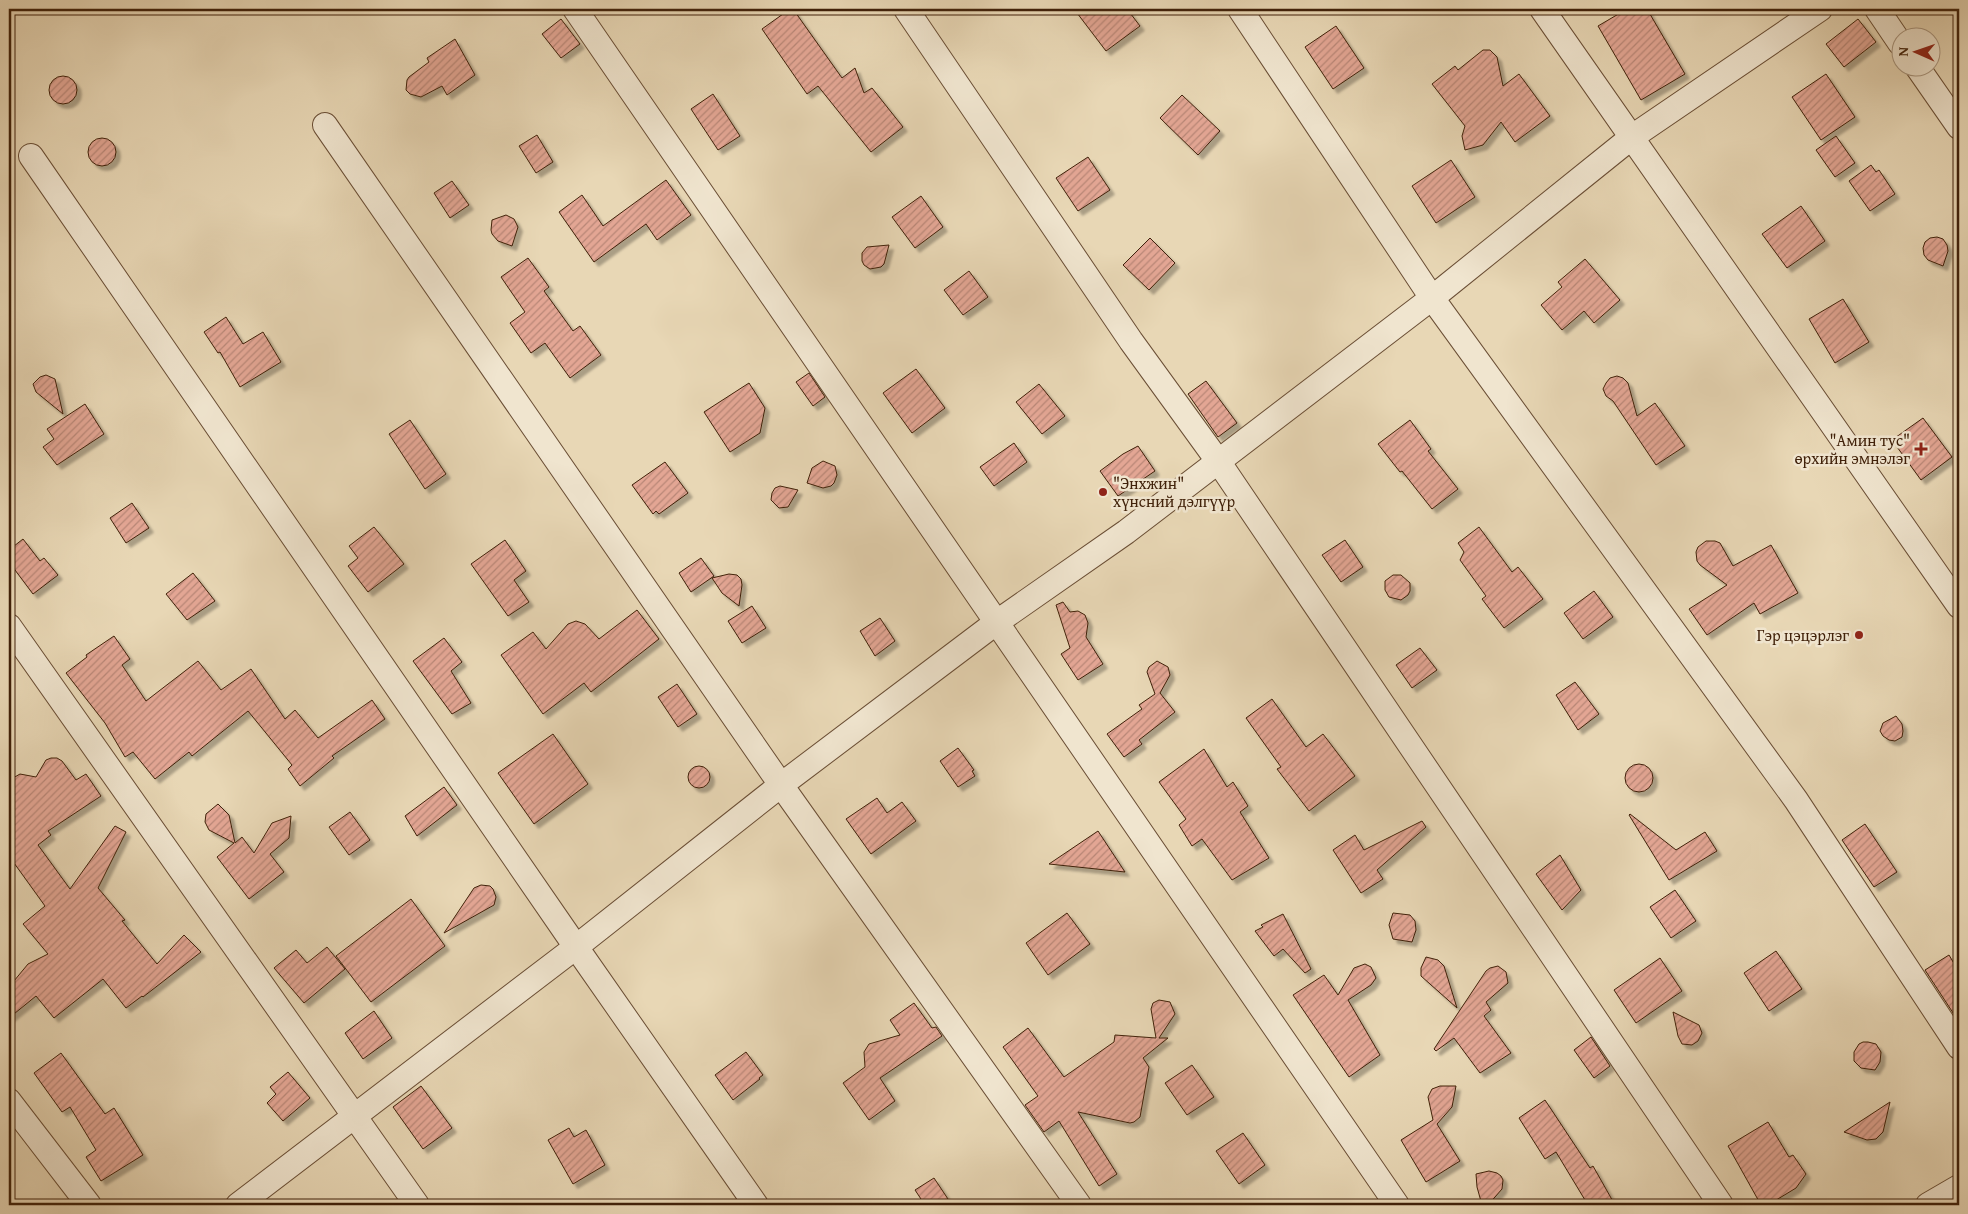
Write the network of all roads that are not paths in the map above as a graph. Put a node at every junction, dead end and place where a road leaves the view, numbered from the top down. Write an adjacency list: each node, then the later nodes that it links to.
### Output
1 (575, 9): 16 (street)
2 (906, 9): 14 (street)
3 (1240, 9): 13 (street)
4 (1542, 9): 11 (street)
5 (1820, 9): 11 (street)
6 (1877, 9): 7 (street)
7 (1890, 28)
8 (1925, 78): 10 (street)
9 (325, 125): 18 (street)
10 (1959, 127)
11 (1632, 137): 13 (street); 15 (street)
12 (31, 156): 19 (street)
13 (1432, 298): 14 (street); 20 (street)
14 (1218, 461): 16 (street); 30 (street)
15 (1959, 606)
16 (997, 622): 18 (street); 29 (street)
17 (9, 626): 22 (street)
18 (781, 785): 19 (street); 28 (street)
19 (576, 947): 22 (street); 27 (street)
20 (1959, 1047)
21 (9, 1101): 24 (street)
22 (353, 1117): 25 (street); 26 (street)
23 (1959, 1187): 31 (street)
24 (89, 1205)
25 (238, 1205)
26 (417, 1205)
27 (756, 1205)
28 (1079, 1205)
29 (1396, 1205)
30 (1721, 1205)
31 (1928, 1205)

